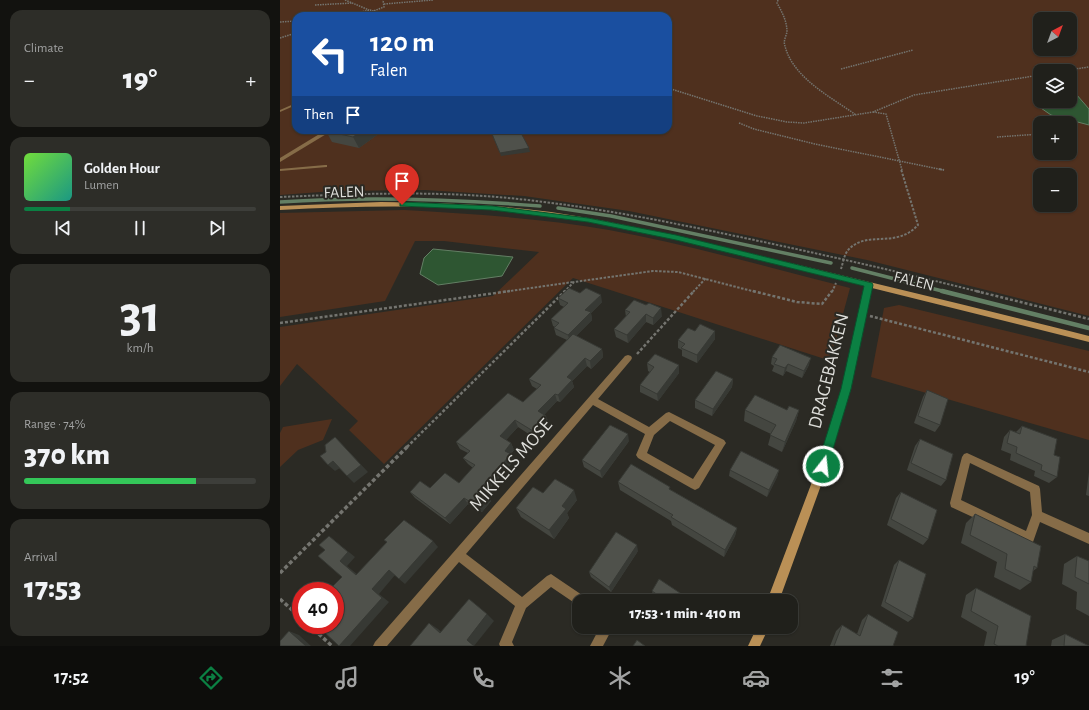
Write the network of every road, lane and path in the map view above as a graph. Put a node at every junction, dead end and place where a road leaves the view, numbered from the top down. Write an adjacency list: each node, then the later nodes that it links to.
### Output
1 (346, 0): 5 (path); 6 (path)
2 (383, 0): 7 (path)
3 (433, 0): 7 (path)
4 (778, 0): 27 (path)
5 (352, 3): 6 (path); 9 (path)
6 (342, 4): 8 (path)
7 (384, 4): 11 (path)
8 (315, 5)
9 (370, 10): 10 (path); 11 (path)
10 (361, 12)
11 (374, 12)
12 (280, 22): 13 (path)
13 (292, 22)
14 (292, 34): 15 (path)
15 (280, 38)
16 (913, 50): 18 (path)
17 (1089, 67): 19 (path)
18 (841, 69)
19 (1077, 69)
20 (1033, 76): 23 (path)
21 (672, 89): 27 (path)
22 (292, 106): 24 (lane)
23 (886, 107): 25 (path); 26 (path)
24 (280, 111)
25 (873, 112): 26 (path); 27 (path)
26 (886, 114): 33 (path)
27 (856, 115)
28 (738, 123): 33 (path)
29 (323, 134): 32 (street)
30 (1033, 135): 31 (path)
31 (997, 138)
32 (280, 160)
33 (900, 162): 36 (path); 38 (path)
34 (325, 166): 35 (lane)
35 (280, 170)
36 (944, 170)
37 (280, 208): 38 (street, FALEN)
38 (838, 277): 39 (path); 41 (street, FALEN)
39 (706, 278): 40 (path); 45 (path)
40 (574, 282): 43 (path); 52 (path)
41 (869, 285): 42 (street, DRAGEBAKKEN); 44 (street, FALEN)
42 (862, 314): 46 (path); 53 (street, DRAGEBAKKEN)
43 (280, 323)
44 (1089, 339)
45 (628, 358): 47 (street, MIKKELS MOSE)
46 (1089, 372)
47 (591, 400): 48 (street); 51 (street, MIKKELS MOSE)
48 (650, 432): 48 (street)
49 (1037, 515): 49 (street); 50 (street)
50 (1089, 539)
51 (458, 555): 56 (street); 62 (street, MIKKELS MOSE)
52 (280, 573)
53 (776, 594)
54 (572, 595): 56 (street)
55 (280, 599): 57 (path)
56 (522, 604): 63 (street)
57 (292, 610)
58 (319, 634): 61 (path)
59 (603, 634): 64 (street)
60 (760, 634): 65 (street)
61 (332, 646)
62 (379, 646)
63 (508, 646)
64 (596, 646)
65 (754, 646)

